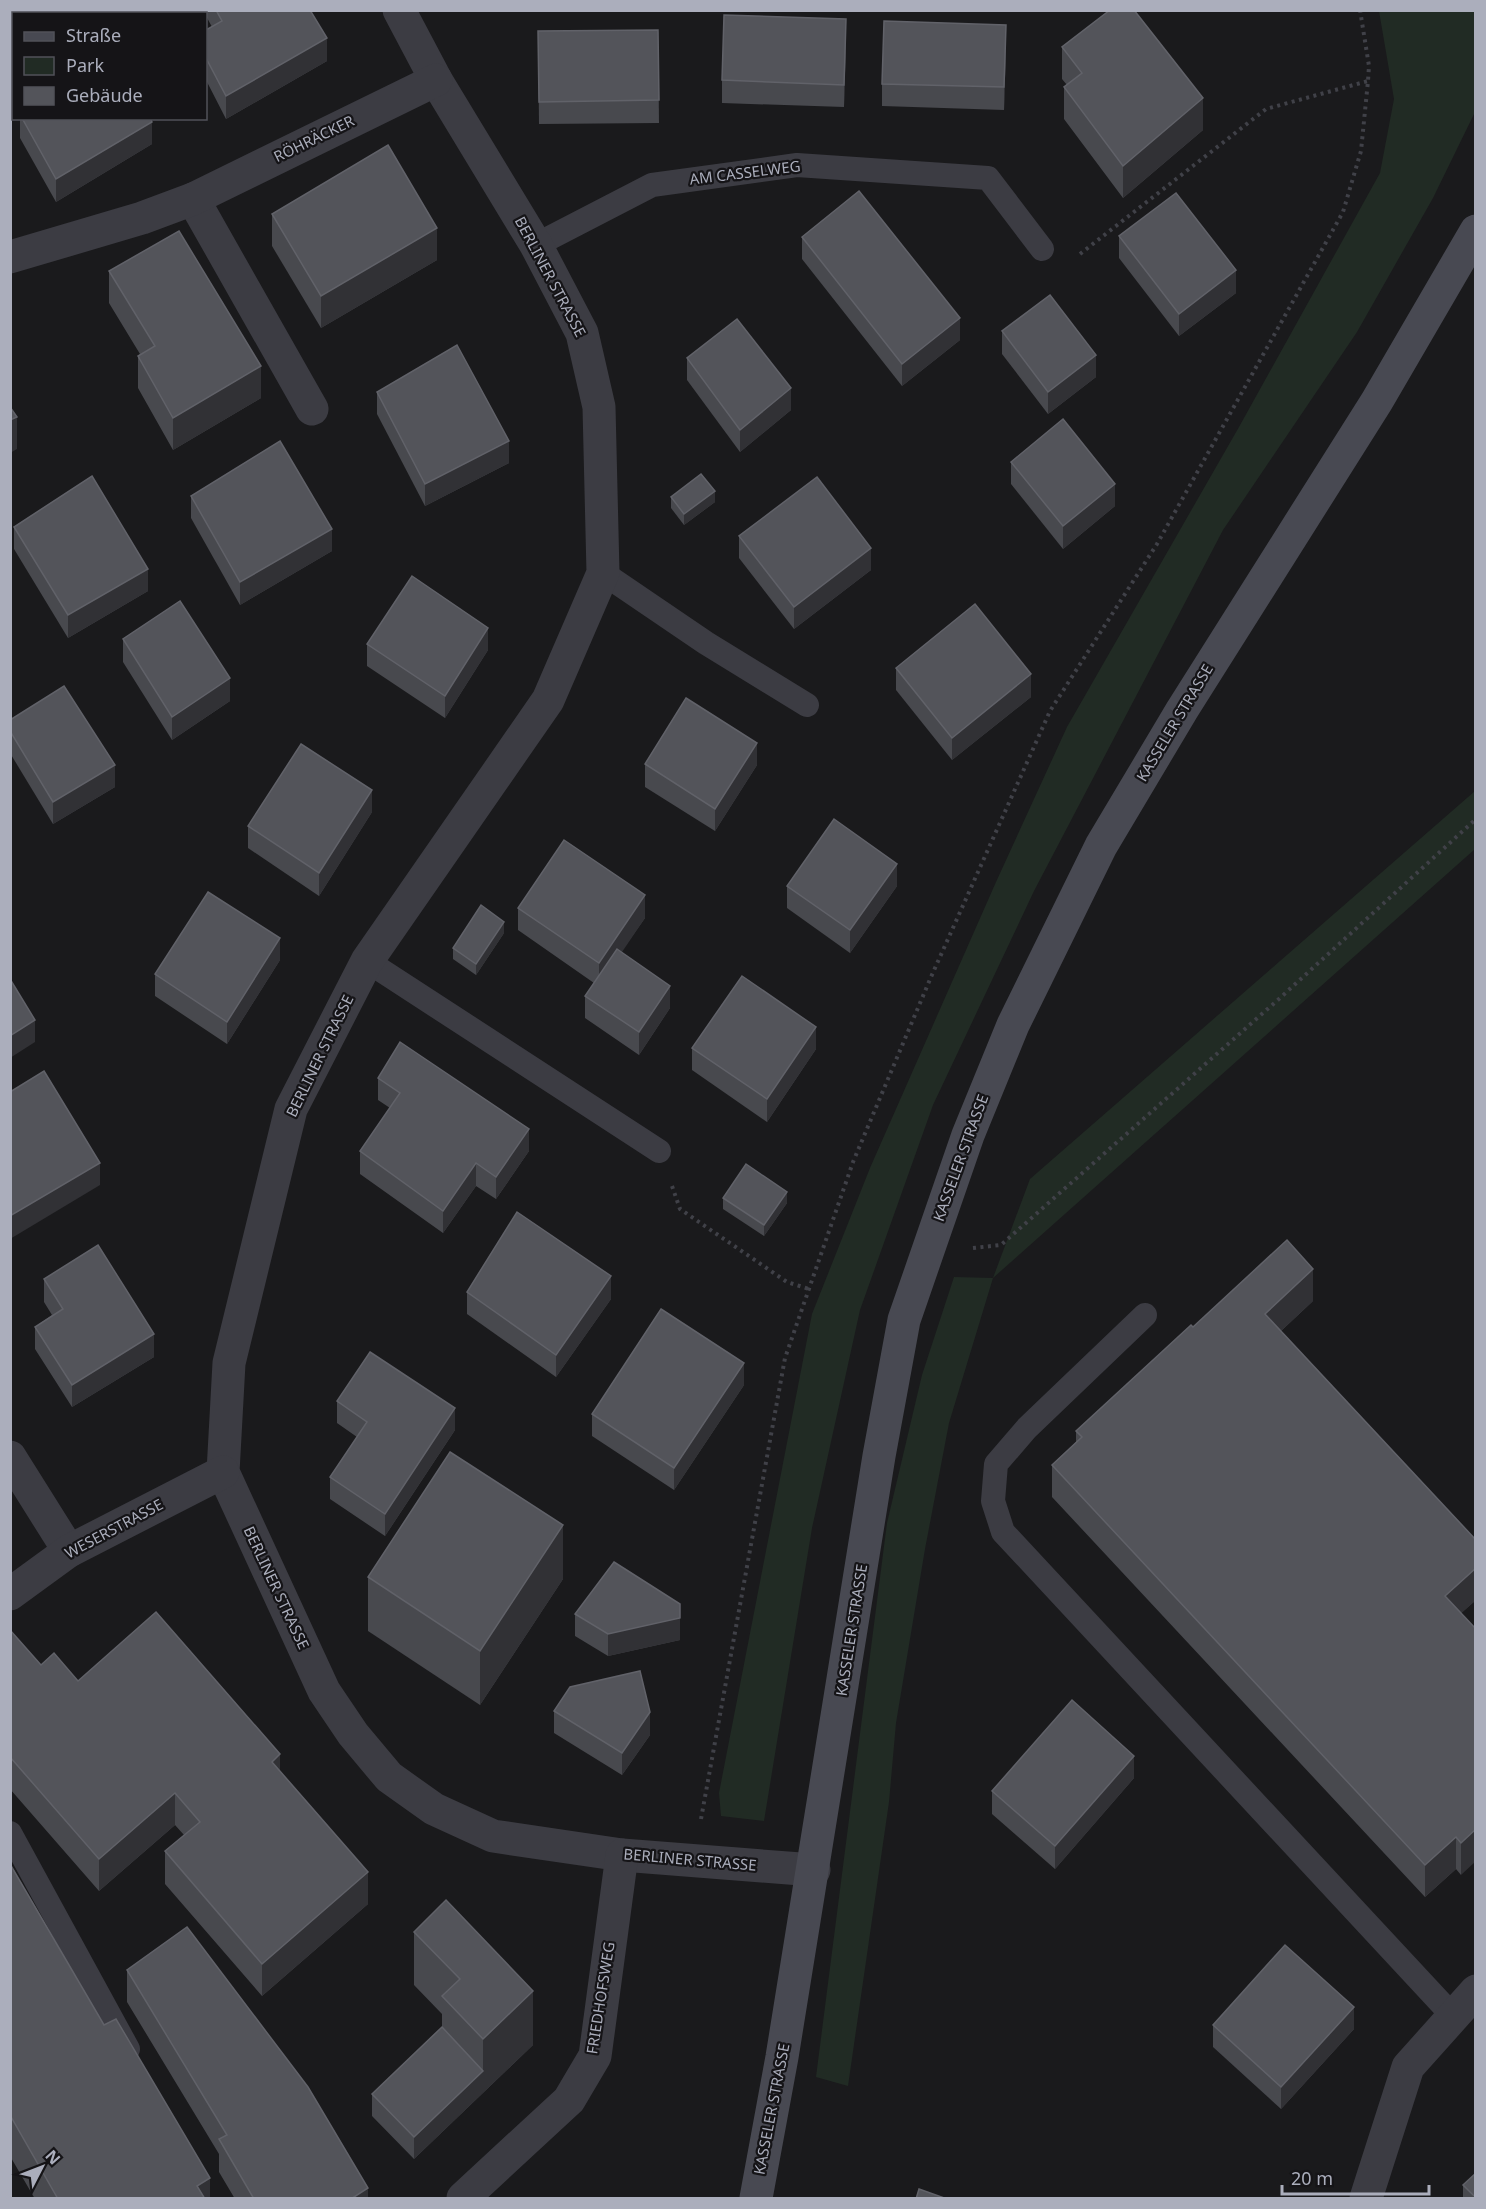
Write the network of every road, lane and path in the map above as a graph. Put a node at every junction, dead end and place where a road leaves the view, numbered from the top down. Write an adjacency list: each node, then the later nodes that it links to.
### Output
1 (399, 10): 3 (street, BERLINER STRASSE)
2 (1360, 10): 4 (path)
3 (436, 80): 5 (street, RÖHRÄCKER); 7 (street, BERLINER STRASSE)
4 (1368, 81): 8 (path); 17 (path)
5 (193, 199): 9 (street, RÖHRÄCKER); 10 (street)
6 (1476, 231): 16 (main road, KASSELER STRASSE)
7 (536, 245): 8 (lane, AM CASSELWEG); 11 (street, BERLINER STRASSE)
8 (1042, 249)
9 (10, 257)
10 (312, 409)
11 (603, 573): 12 (lane); 14 (street, BERLINER STRASSE)
12 (807, 705)
13 (1476, 819): 16 (path)
14 (367, 961): 15 (lane); 20 (street, BERLINER STRASSE)
15 (659, 1151): 17 (path)
16 (927, 1252): 26 (main road, KASSELER STRASSE)
17 (809, 1289): 25 (path)
18 (1145, 1315): 28 (lane)
19 (10, 1457): 21 (street)
20 (223, 1472): 21 (street, WESERSTRASSE); 24 (street, BERLINER STRASSE)
21 (69, 1551): 22 (street, WESERSTRASSE)
22 (10, 1594)
23 (10, 1833): 29 (lane)
24 (622, 1855): 25 (street, BERLINER STRASSE); 30 (street, FRIEDHOFSWEG)
25 (694, 1859): 26 (street, BERLINER STRASSE)
26 (814, 1870): 31 (main road, KASSELER STRASSE)
27 (1476, 1991): 28 (street)
28 (1453, 2016): 32 (street)
29 (140, 2070)
30 (463, 2199)
31 (756, 2199)
32 (1366, 2199)

